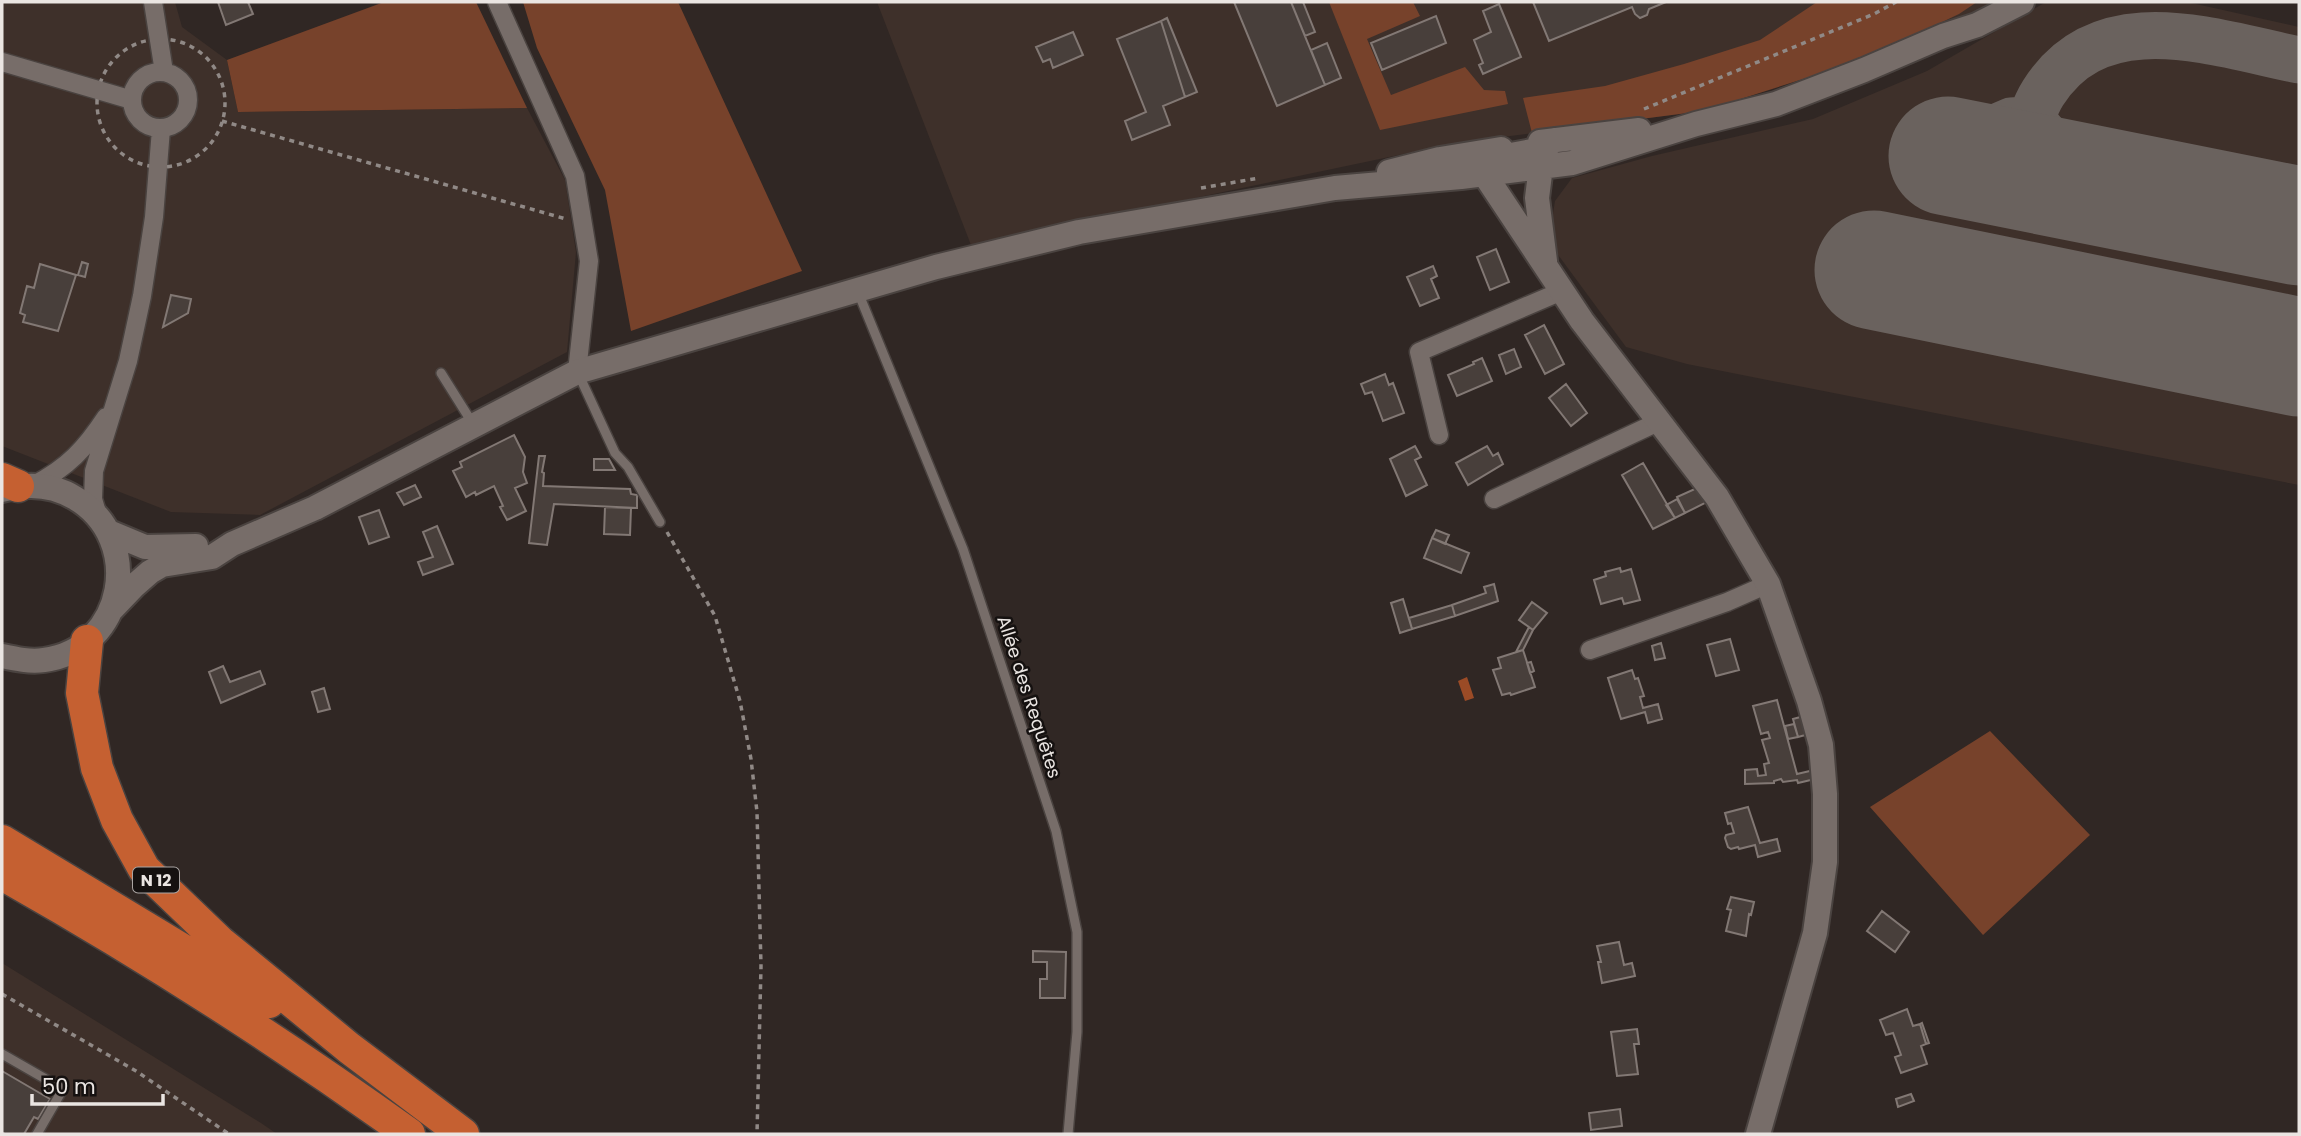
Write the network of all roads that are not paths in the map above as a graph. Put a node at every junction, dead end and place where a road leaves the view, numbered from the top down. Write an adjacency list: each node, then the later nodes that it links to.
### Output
1 (153, 2): 7 (street)
2 (497, 2): 18 (street)
3 (1996, 2): 5 (main road)
4 (2022, 2): 5 (main road)
5 (1943, 36): 9 (main road)
6 (2, 61): 8 (street)
7 (164, 72): 8 (street); 10 (street)
8 (132, 100): 10 (street)
9 (1696, 124): 11 (main road); 12 (main road)
10 (161, 129): 20 (street)
11 (1554, 140): 13 (main road); 14 (main road)
12 (1541, 166): 13 (main road); 15 (main road)
13 (1485, 175): 14 (main road); 15 (main road)
14 (1335, 188): 16 (main road)
15 (1545, 265): 17 (main road)
16 (857, 290): 18 (main road); 43 (lane, Allée des Requêtes)
17 (1562, 291): 21 (main road); 23 (street)
18 (577, 372): 22 (main road); 26 (lane)
19 (440, 373): 22 (lane)
20 (113, 405): 24 (street); 27 (street)
21 (1658, 422): 25 (street); 29 (main road)
22 (474, 425): 28 (main road)
23 (1439, 435)
24 (14, 485): 27 (main road)
25 (1494, 499)
26 (660, 522)
27 (104, 524): 28 (main road); 30 (main road)
28 (232, 544): 30 (main road)
29 (1768, 584): 32 (street); 44 (main road)
30 (112, 609): 31 (main road)
31 (87, 641): 33 (main road); 38 (highway, N 12)
32 (1590, 650)
33 (8, 662)
34 (2, 841): 38 (highway, N 12)
35 (2, 874): 37 (highway)
36 (2, 899): 37 (highway)
37 (225, 1009): 41 (highway)
38 (349, 1048): 42 (highway, N 12)
39 (2, 1054): 40 (lane)
40 (37, 1134)
41 (409, 1134)
42 (463, 1134)
43 (1068, 1134)
44 (1758, 1134)

